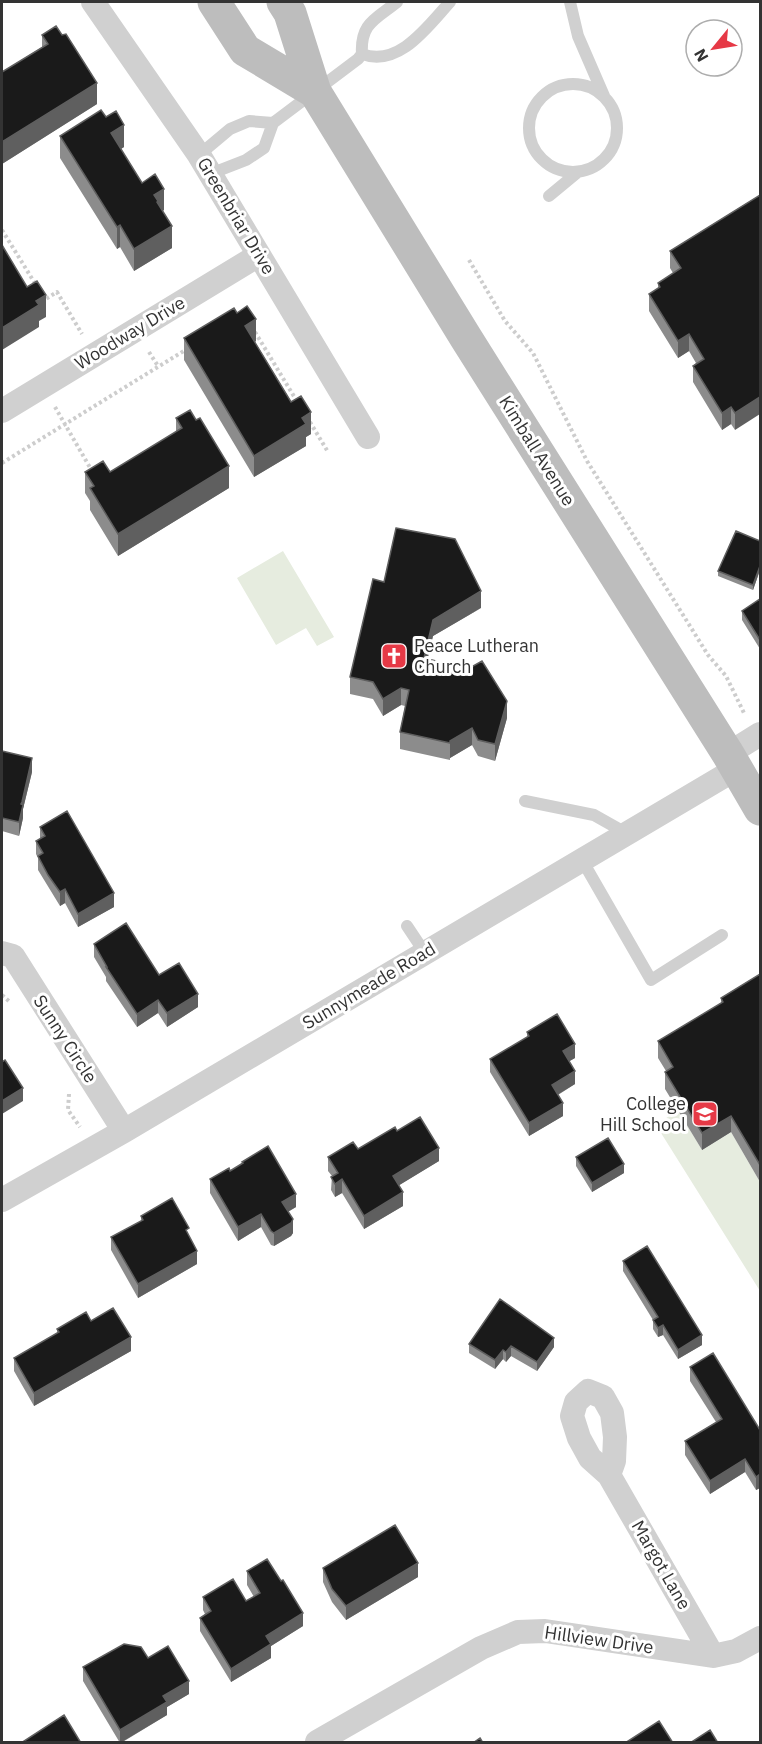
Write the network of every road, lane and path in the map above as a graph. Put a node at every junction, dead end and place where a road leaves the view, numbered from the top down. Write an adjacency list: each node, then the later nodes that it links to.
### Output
1 (93, 2): 11 (street, Greenbriar Drive)
2 (214, 2): 8 (main road, Kimball Avenue)
3 (283, 2): 8 (main road, Kimball Avenue)
4 (397, 2): 7 (lane)
5 (450, 2): 7 (lane)
6 (570, 2): 9 (lane)
7 (362, 54): 8 (lane)
8 (315, 92): 10 (lane); 28 (main road, Kimball Avenue)
9 (604, 96): 12 (lane); 12 (lane)
10 (273, 123): 11 (lane); 11 (lane)
11 (204, 164): 15 (street, Greenbriar Drive)
12 (578, 172): 13 (lane)
13 (549, 196)
14 (2, 230): 19 (path)
15 (259, 255): 19 (street, Woodway Drive); 23 (street, Greenbriar Drive)
16 (469, 260): 27 (path)
17 (250, 324): 24 (path)
18 (196, 343): 22 (path)
19 (95, 355): 20 (street, Woodway Drive)
20 (43, 386): 21 (street, Woodway Drive); 22 (path)
21 (2, 411)
22 (65, 423): 25 (path); 26 (path)
23 (368, 437)
24 (328, 452)
25 (2, 463)
26 (94, 475)
27 (760, 734): 28 (street, Sunnymeade Road)
28 (732, 761): 30 (main road, Kimball Avenue); 31 (street, Sunnymeade Road)
29 (525, 801): 31 (lane)
30 (760, 809)
31 (626, 833): 32 (street, Sunnymeade Road)
32 (582, 860): 34 (lane); 36 (street, Sunnymeade Road)
33 (407, 926): 36 (lane)
34 (722, 935)
35 (2, 953): 37 (street, Sunny Circle)
36 (425, 953): 37 (street, Sunnymeade Road)
37 (124, 1131): 38 (street, Sunnymeade Road)
38 (2, 1200)
39 (609, 1475): 41 (street, Margot Lane)
40 (760, 1638): 41 (street, Hillview Drive)
41 (713, 1656): 42 (street, Hillview Drive)
42 (316, 1743)

